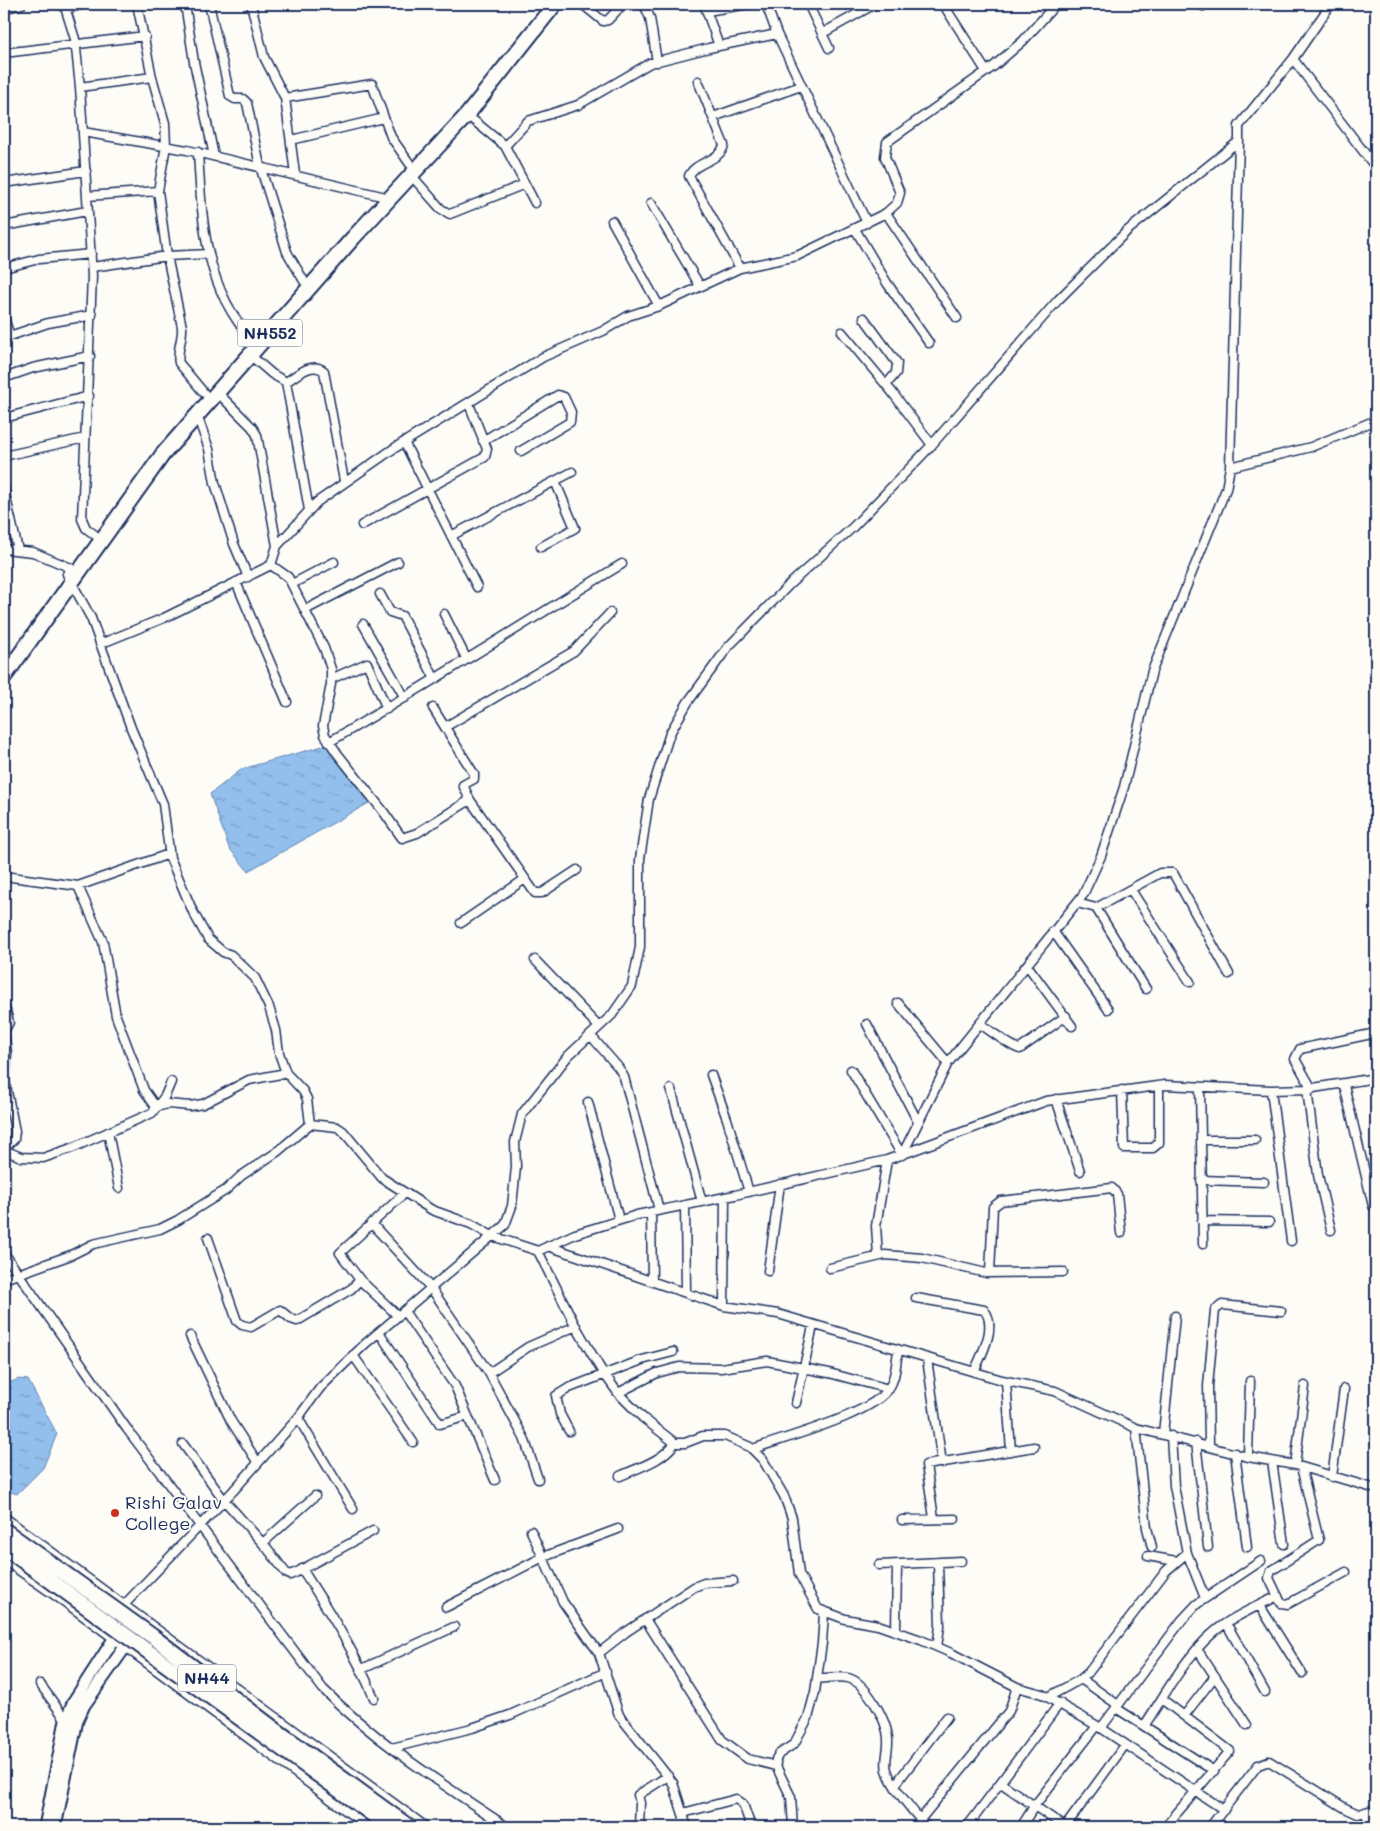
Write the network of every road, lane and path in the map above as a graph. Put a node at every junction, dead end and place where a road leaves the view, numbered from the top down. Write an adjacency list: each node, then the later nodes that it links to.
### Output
1 (22, 4): 21 (street)
2 (85, 4): 19 (street)
3 (137, 4): 24 (street)
4 (185, 4): 46 (street)
5 (209, 4): 47 (street)
6 (251, 4): 36 (street)
7 (544, 4): 49 (highway, NH552)
8 (555, 4): 37 (highway, NH552)
9 (582, 4): 10 (street)
10 (623, 4)
11 (644, 4): 30 (street)
12 (748, 4): 20 (street)
13 (766, 4): 22 (street)
14 (808, 4): 23 (street)
15 (875, 4): 23 (street)
16 (943, 4): 31 (street)
17 (1056, 4): 31 (street)
18 (1331, 4): 29 (street)
19 (65, 6): 25 (street)
20 (706, 7): 26 (street)
21 (4, 9)
22 (777, 34): 26 (street); 35 (street)
23 (823, 34): 27 (street)
24 (146, 36): 25 (street); 32 (street)
25 (75, 46): 28 (street); 34 (street)
26 (719, 46): 30 (street)
27 (829, 48)
28 (4, 53)
29 (1293, 59): 42 (street); 48 (street)
30 (657, 62): 44 (street)
31 (986, 72): 60 (street)
32 (152, 77): 34 (street); 43 (street)
33 (698, 81): 38 (street)
34 (80, 86): 40 (street)
35 (801, 86): 38 (street); 62 (street)
36 (286, 98): 39 (street); 41 (street)
37 (467, 115): 44 (street); 49 (highway, NH552)
38 (713, 117): 70 (street)
39 (384, 118): 41 (street); 49 (street)
40 (83, 132): 43 (street); 50 (street)
41 (291, 140): 51 (street)
42 (1239, 141): 96 (street); 99 (street)
43 (166, 146): 45 (street); 54 (street)
44 (505, 146): 53 (street)
45 (198, 152): 46 (street); 66 (street)
46 (214, 156): 47 (street)
47 (260, 166): 51 (street); 71 (street)
48 (1376, 168)
49 (410, 170): 53 (street); 56 (highway, NH552)
50 (86, 171): 52 (street); 55 (street)
51 (295, 174): 56 (street)
52 (4, 183)
53 (525, 184): 57 (street)
54 (158, 192): 55 (street); 67 (street)
55 (87, 196): 59 (street)
56 (385, 196): 71 (highway, NH552); 83 (highway, NH552)
57 (535, 203)
58 (651, 204): 72 (street)
59 (88, 211): 63 (street); 65 (street)
60 (886, 213): 62 (street); 77 (street)
61 (612, 221): 73 (street)
62 (867, 223): 64 (street)
63 (4, 226)
64 (855, 228): 70 (street); 81 (street)
65 (91, 254): 68 (street); 69 (street)
66 (209, 254): 67 (street); 80 (street)
67 (167, 256): 68 (street); 87 (street)
68 (92, 266): 74 (street)
69 (4, 268)
70 (740, 268): 72 (street)
71 (304, 281): 80 (highway, NH552)
72 (700, 286): 73 (street)
73 (659, 306): 89 (street)
74 (92, 315): 79 (street); 82 (street)
75 (4, 318): 79 (street)
76 (864, 318): 86 (street)
77 (957, 318)
78 (842, 332): 86 (street)
79 (7, 337)
80 (252, 339): 87 (highway, NH552)
81 (929, 343)
82 (90, 356): 84 (street); 88 (street)
83 (250, 356): 85 (street); 87 (highway, NH552)
84 (4, 378)
85 (286, 382): 101 (street); 105 (street)
86 (886, 385): 96 (street)
87 (210, 392): 90 (highway, NH552); 107 (highway, NH552); 109 (street)
88 (89, 396): 91 (street); 93 (street)
89 (469, 404): 94 (street); 95 (street)
90 (196, 413): 117 (highway, NH552); 118 (street)
91 (4, 418)
92 (1376, 420): 99 (street)
93 (86, 438): 98 (street); 107 (street)
94 (484, 441): 97 (street); 103 (street)
95 (404, 442): 101 (street); 103 (street)
96 (932, 445): 164 (street)
97 (521, 451)
98 (4, 456)
99 (1230, 467): 148 (street)
100 (572, 472): 102 (street)
101 (344, 481): 105 (street)
102 (556, 481): 108 (street); 110 (street)
103 (426, 488): 106 (street); 108 (street)
104 (4, 489): 112 (street)
105 (309, 510): 109 (street)
106 (362, 525)
107 (95, 535): 117 (highway, NH552)
108 (451, 536): 121 (street)
109 (277, 546): 116 (street)
110 (541, 547)
111 (4, 549): 112 (street)
112 (18, 550): 117 (street)
113 (334, 562): 120 (street)
114 (398, 562): 123 (street)
115 (622, 564): 129 (street)
116 (271, 565): 118 (street); 120 (street)
117 (70, 575): 127 (street); 130 (highway, NH552); 132 (highway, NH552)
118 (248, 577): 119 (street)
119 (236, 582): 127 (street); 136 (street)
120 (292, 584): 123 (street)
121 (477, 587)
122 (380, 594): 134 (street)
123 (305, 610): 133 (street)
124 (444, 614): 129 (street)
125 (610, 614): 139 (street)
126 (363, 624): 128 (street)
127 (100, 644): 142 (street)
128 (382, 658): 131 (street); 135 (street)
129 (466, 658): 134 (street)
130 (4, 663)
131 (368, 664): 133 (street); 138 (street)
132 (4, 677)
133 (331, 679): 140 (street)
134 (435, 679): 135 (street)
135 (405, 698): 138 (street)
136 (287, 702)
137 (433, 708): 139 (street)
138 (387, 709): 140 (street)
139 (445, 728): 141 (street)
140 (329, 742): 141 (street)
141 (470, 800): 145 (street)
142 (169, 854): 146 (street); 169 (street)
143 (577, 870): 145 (street)
144 (4, 876): 146 (street)
145 (525, 879): 150 (street)
146 (78, 886): 182 (street)
147 (1131, 890): 149 (street); 154 (street); 155 (street)
148 (1077, 903): 149 (street); 151 (street)
149 (1096, 908): 156 (street)
150 (461, 922)
151 (1053, 931): 153 (street); 159 (street)
152 (535, 960): 164 (street)
153 (1027, 965): 160 (street); 162 (street)
154 (1229, 974)
155 (1190, 982)
156 (1146, 989)
157 (898, 1003): 167 (street)
158 (4, 1004): 188 (street)
159 (1108, 1009)
160 (1066, 1016): 162 (street); 163 (street)
161 (867, 1024): 183 (street)
162 (980, 1024): 167 (street)
163 (1072, 1026)
164 (599, 1027): 166 (street)
165 (1376, 1033): 177 (street)
166 (591, 1036): 202 (street); 209 (street)
167 (948, 1063): 183 (street)
168 (851, 1070): 189 (street)
169 (286, 1073): 182 (street); 184 (street)
170 (711, 1075): 196 (street)
171 (1376, 1078): 173 (street)
172 (171, 1082): 182 (street)
173 (1344, 1085): 177 (street); 201 (street)
174 (1159, 1086): 175 (street); 178 (street); 178 (street)
175 (1200, 1087): 179 (street); 186 (street)
176 (671, 1089): 199 (street)
177 (1310, 1089): 179 (street); 207 (street)
178 (1122, 1090): 180 (street)
179 (1271, 1090): 211 (street)
180 (1056, 1099): 189 (street); 191 (street)
181 (588, 1102): 203 (street)
182 (156, 1107): 185 (street)
183 (918, 1122): 189 (street)
184 (310, 1124): 197 (street); 221 (street)
185 (108, 1132): 188 (street); 195 (street)
186 (1201, 1140): 187 (street); 192 (street)
187 (1255, 1140)
188 (4, 1150)
189 (902, 1155): 190 (street)
190 (887, 1160): 194 (street); 216 (street)
191 (1080, 1171)
192 (1201, 1180): 193 (street); 204 (street)
193 (1264, 1182)
194 (780, 1184): 196 (street); 218 (street)
195 (119, 1188)
196 (749, 1192): 198 (street)
197 (405, 1193): 206 (street); 209 (street)
198 (725, 1197): 199 (street); 228 (street)
199 (702, 1202): 200 (street)
200 (685, 1205): 202 (street); 226 (street)
201 (1373, 1206)
202 (655, 1211): 203 (street); 224 (street)
203 (619, 1220): 213 (street)
204 (1202, 1221): 205 (street); 212 (street)
205 (1269, 1222)
206 (371, 1223): 223 (street); 225 (street)
207 (1331, 1230)
208 (1121, 1233): 220 (street)
209 (492, 1236): 214 (street); 225 (street)
210 (208, 1238): 223 (street)
211 (1291, 1240)
212 (1203, 1244)
213 (548, 1246): 214 (street); 224 (street)
214 (538, 1250): 232 (street)
215 (4, 1253): 221 (street)
216 (878, 1256): 217 (street); 220 (street)
217 (830, 1268)
218 (768, 1271)
219 (1063, 1272): 220 (street)
220 (990, 1273)
221 (18, 1274): 222 (street); 282 (street)
222 (4, 1278)
223 (360, 1280): 230 (street)
224 (652, 1281): 226 (street)
225 (431, 1288): 230 (street); 242 (street)
226 (686, 1292): 228 (street)
227 (916, 1298): 241 (street)
228 (724, 1306): 233 (street)
229 (1281, 1311): 260 (street)
230 (401, 1313): 234 (street); 251 (street)
231 (1175, 1316): 255 (street)
232 (576, 1326): 242 (street); 243 (street)
233 (812, 1326): 236 (street); 240 (street)
234 (379, 1332): 238 (street); 251 (street)
235 (190, 1336): 267 (street)
236 (898, 1351): 239 (street); 248 (street)
237 (672, 1352): 243 (street)
238 (354, 1355): 252 (street); 256 (street)
239 (927, 1359): 241 (street); 268 (street)
240 (803, 1369): 248 (street); 249 (street); 250 (street)
241 (974, 1372): 244 (street)
242 (488, 1373): 272 (street)
243 (606, 1375): 249 (street); 254 (street)
244 (1006, 1381): 253 (street); 263 (street)
245 (1250, 1381): 265 (street)
246 (1305, 1386): 269 (street)
247 (1344, 1389): 271 (street)
248 (889, 1390): 262 (street)
249 (618, 1393): 258 (street)
250 (796, 1403)
251 (468, 1416): 273 (street)
252 (298, 1418): 267 (street); 277 (street)
253 (1136, 1428): 255 (street); 290 (street)
254 (569, 1431)
255 (1167, 1435): 257 (street); 293 (street)
256 (413, 1442)
257 (1196, 1442): 260 (street); 291 (street)
258 (675, 1443): 262 (street); 270 (street)
259 (183, 1444): 276 (street)
260 (1209, 1445): 264 (street)
261 (1034, 1447): 263 (street)
262 (753, 1449): 311 (street)
263 (1012, 1451): 268 (street)
264 (1235, 1453): 265 (street); 292 (street)
265 (1248, 1457): 266 (street)
266 (1272, 1461): 269 (street); 288 (street)
267 (258, 1463): 276 (street)
268 (942, 1463): 279 (street)
269 (1298, 1466): 271 (street); 306 (street)
270 (620, 1476)
271 (1332, 1477): 274 (street)
272 (538, 1479)
273 (495, 1480)
274 (1376, 1489)
275 (315, 1496): 287 (street)
276 (224, 1500): 282 (street); 287 (street)
277 (353, 1509)
278 (4, 1517): 308 (street)
279 (934, 1518): 280 (street); 281 (street)
280 (954, 1519)
281 (902, 1520)
282 (200, 1526): 308 (street); 342 (street)
283 (618, 1529): 295 (street)
284 (4, 1530): 359 (highway, NH44, bridge)
285 (373, 1531): 303 (street)
286 (531, 1531): 295 (street)
287 (263, 1543): 303 (street)
288 (1284, 1544)
289 (4, 1547): 358 (highway, NH44, bridge)
290 (1152, 1547)
291 (1208, 1547)
292 (1247, 1547)
293 (1187, 1554): 297 (street); 307 (street)
294 (1148, 1556): 297 (street)
295 (543, 1557): 310 (street); 320 (street)
296 (4, 1560): 316 (street)
297 (1176, 1561): 326 (street)
298 (1261, 1561): 307 (street)
299 (961, 1562): 300 (street)
300 (938, 1563): 301 (street); 318 (street)
301 (897, 1565): 302 (street); 315 (street)
302 (880, 1566)
303 (302, 1569): 321 (street)
304 (1346, 1572): 306 (street)
305 (733, 1581): 312 (street)
306 (1278, 1596): 309 (street)
307 (1205, 1598): 334 (street)
308 (125, 1604): 316 (street); 360 (street)
309 (1260, 1606): 313 (street); 323 (street)
310 (446, 1607)
311 (824, 1612): 315 (street); 325 (street)
312 (645, 1619): 320 (street); 343 (street)
313 (1226, 1623): 319 (street); 329 (street)
314 (454, 1627): 321 (street)
315 (896, 1631): 318 (street)
316 (114, 1639): 317 (street); 337 (street)
317 (125, 1647): 337 (street); 357 (street)
318 (937, 1647): 328 (street)
319 (1197, 1649): 324 (street); 332 (street)
320 (599, 1653): 322 (street)
321 (362, 1669): 331 (street)
322 (606, 1672): 342 (street); 345 (street)
323 (1302, 1673)
324 (1215, 1676): 335 (street); 338 (street)
325 (817, 1679): 343 (street); 347 (street)
326 (1081, 1679): 330 (street); 334 (street)
327 (40, 1684): 337 (street)
328 (1017, 1688): 330 (street); 354 (street)
329 (1265, 1692)
330 (1048, 1697): 333 (street)
331 (374, 1698)
332 (1162, 1700): 335 (street); 339 (street)
333 (1060, 1703): 340 (street); 346 (street)
334 (1117, 1706): 339 (street); 340 (street)
335 (1184, 1716): 344 (street)
336 (948, 1717): 347 (street)
337 (71, 1720): 355 (street); 356 (street)
338 (1247, 1725)
339 (1144, 1726): 344 (street)
340 (1099, 1727): 341 (street); 349 (street)
341 (1125, 1745): 348 (street); 369 (street)
342 (392, 1748): 361 (street)
343 (776, 1766): 365 (street)
344 (1214, 1771): 348 (street)
345 (668, 1776): 353 (street); 362 (street)
346 (1001, 1783): 349 (street); 367 (street)
347 (895, 1785): 354 (street)
348 (1195, 1791): 351 (street); 370 (street)
349 (1035, 1805): 368 (street); 369 (street)
350 (1376, 1808): 352 (street)
351 (1224, 1810): 352 (street); 371 (street)
352 (1365, 1812): 372 (street)
353 (683, 1813): 363 (street); 364 (street)
354 (920, 1820): 366 (street)
355 (45, 1827)
356 (55, 1827)
357 (368, 1827)
358 (390, 1827)
359 (409, 1827)
360 (426, 1827)
361 (507, 1827)
362 (639, 1827)
363 (687, 1827)
364 (751, 1827)
365 (793, 1827)
366 (927, 1827)
367 (967, 1827)
368 (1021, 1827)
369 (1065, 1827)
370 (1166, 1827)
371 (1210, 1827)
372 (1372, 1827)

